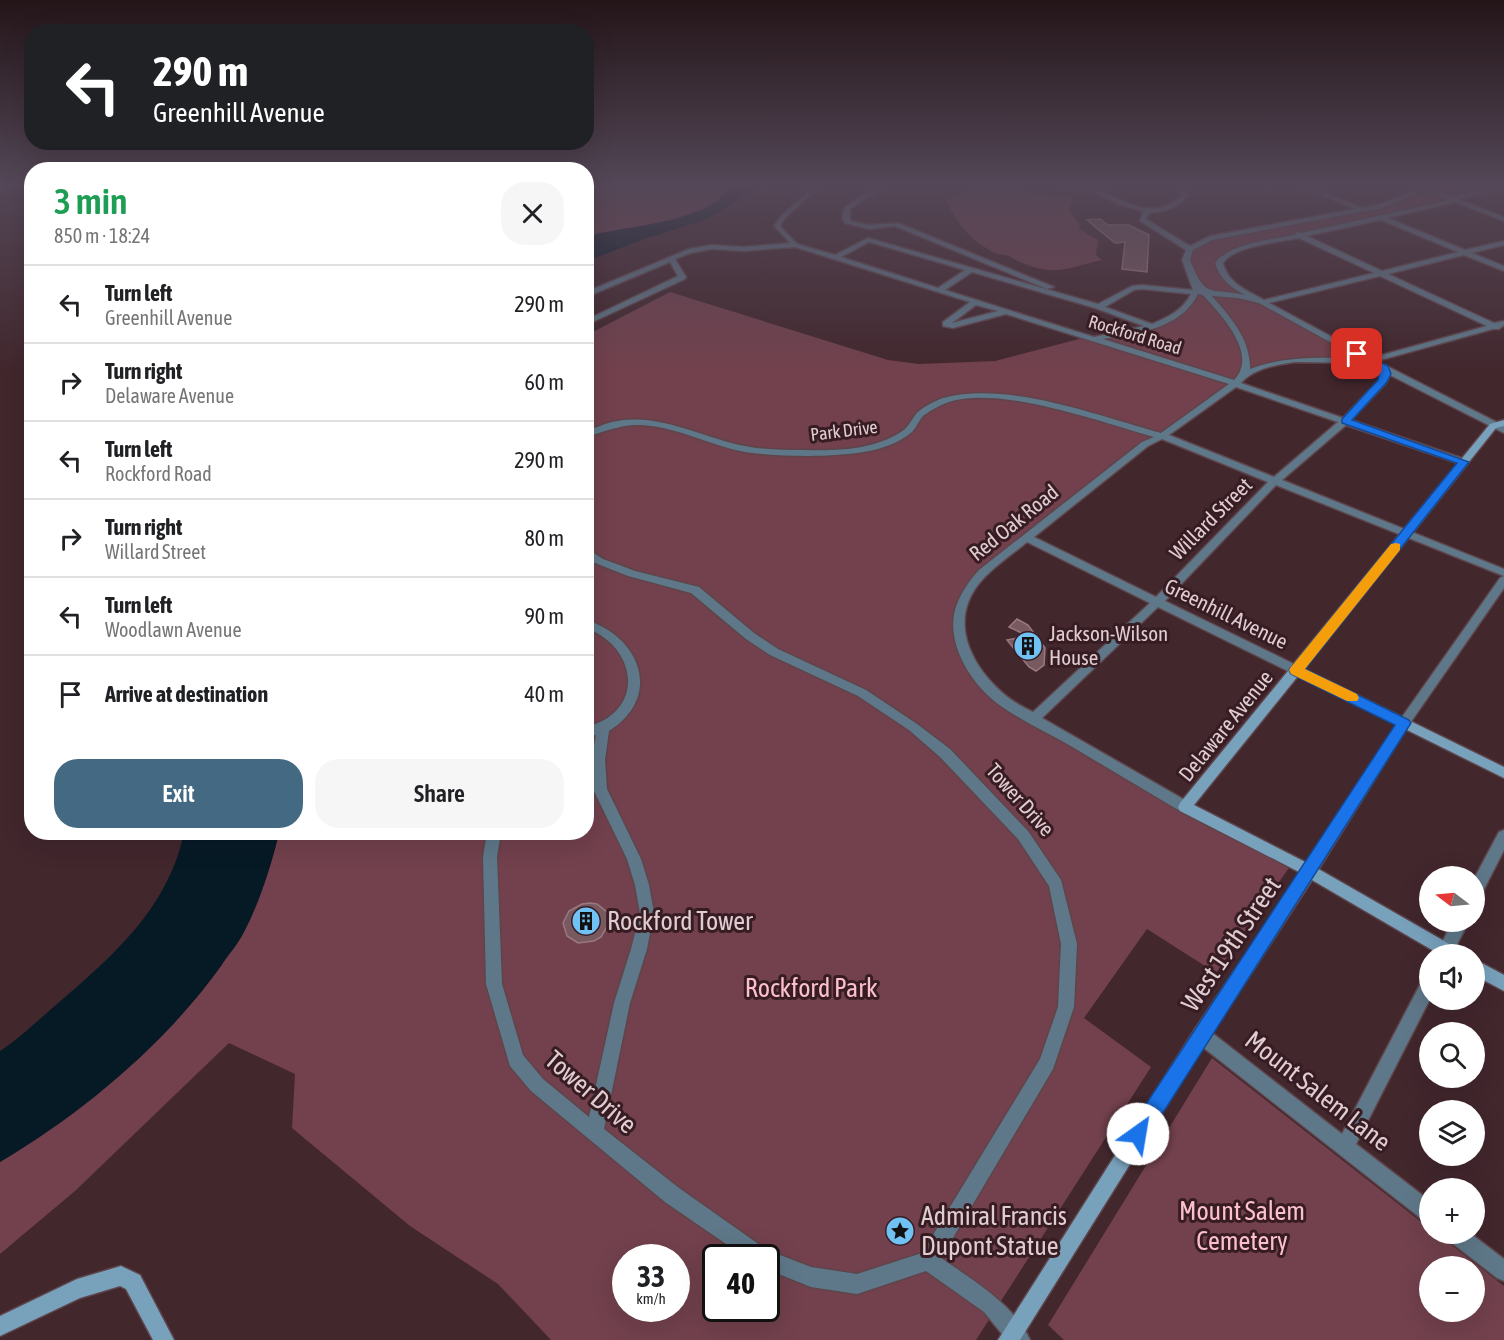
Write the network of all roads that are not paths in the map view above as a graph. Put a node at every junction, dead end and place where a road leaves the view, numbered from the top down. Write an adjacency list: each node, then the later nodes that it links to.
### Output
1 (775, 247): 14 (street)
2 (800, 247): 15 (street, Rockford Road)
3 (856, 247): 15 (street)
4 (890, 247): 17 (street)
5 (952, 247): 29 (street)
6 (1186, 247): 12 (street)
7 (1194, 247): 12 (street)
8 (1250, 247): 20 (street)
9 (1323, 247): 18 (street)
10 (1449, 247): 13 (street)
11 (1490, 247): 13 (street)
12 (1190, 249): 19 (street)
13 (1465, 253): 16 (street); 18 (street)
14 (671, 258): 22 (street); 31 (street)
15 (835, 258): 21 (street, Rockford Road)
16 (1504, 269)
17 (971, 270): 21 (street); 29 (street)
18 (1381, 274): 27 (street); 34 (street)
19 (1195, 282): 23 (street); 24 (street)
20 (1235, 287): 25 (street); 27 (street)
21 (938, 291): 26 (street, Rockford Road)
22 (594, 292)
23 (1196, 294): 24 (street); 29 (street); 33 (street)
24 (1209, 295): 25 (street); 28 (street)
25 (1228, 296): 27 (street); 28 (street)
26 (975, 302): 30 (street, Rockford Road); 30 (street)
27 (1263, 302): 37 (street)
28 (1216, 304): 39 (street)
29 (1099, 306): 33 (street)
30 (1006, 312): 36 (street, Rockford Road)
31 (594, 319)
32 (1504, 323): 34 (street)
33 (1152, 326): 36 (street)
34 (1493, 326): 35 (street); 37 (street)
35 (1504, 331)
36 (1092, 340): 40 (street, Rockford Road)
37 (1370, 361): 38 (street); 39 (street, Red Oak Road)
38 (1384, 368): 41 (street, Willard Street); 42 (street)
39 (1244, 374): 40 (street, Red Oak Road)
40 (1235, 384): 41 (street, Rockford Road); 44 (street, Red Oak Road)
41 (1345, 421): 45 (street, Rockford Road); 46 (street, Willard Street)
42 (1500, 426): 45 (street, Delaware Avenue)
43 (594, 431): 44 (street, Park Drive)
44 (1162, 436): 46 (street, Park Drive); 48 (street, Red Oak Road)
45 (1464, 462): 47 (street, Delaware Avenue)
46 (1275, 481): 47 (street, Park Drive); 52 (street, Willard Street)
47 (1406, 534): 50 (street, Park Drive); 54 (street, Delaware Avenue)
48 (1027, 538): 52 (street, Greenhill Avenue); 55 (street, Red Oak Road)
49 (594, 557): 75 (street, Tower Drive)
50 (1504, 573)
51 (1504, 580): 56 (street, West 19th Street)
52 (1157, 602): 54 (street, Greenhill Avenue); 55 (street, Willard Street)
53 (594, 627): 57 (street)
54 (1296, 670): 56 (street, Greenhill Avenue); 60 (street, Delaware Avenue)
55 (1033, 719): 60 (street, Red Oak Road)
56 (1404, 723): 59 (street, Greenhill Avenue); 63 (street, West 19th Street)
57 (603, 728): 58 (street); 70 (street)
58 (594, 730)
59 (1504, 773)
60 (1185, 807): 63 (street)
61 (1504, 836): 64 (street)
62 (493, 840): 70 (street, Tower Drive)
63 (1310, 871): 65 (street); 69 (street, West 19th Street)
64 (1485, 873)
65 (1433, 944)
66 (1485, 973): 67 (street)
67 (1504, 984)
68 (1419, 1003): 71 (street)
69 (1201, 1035): 71 (street, Mount Salem Lane); 79 (street, West 19th Street)
70 (594, 1133): 73 (street, Tower Drive)
71 (1345, 1147): 72 (street, Mount Salem Lane)
72 (1419, 1204)
73 (742, 1244)
74 (1469, 1244): 77 (street)
75 (928, 1261): 76 (street); 79 (street)
76 (780, 1265)
77 (1504, 1271)
78 (0, 1326): 80 (street)
79 (1013, 1338)
80 (164, 1340)

